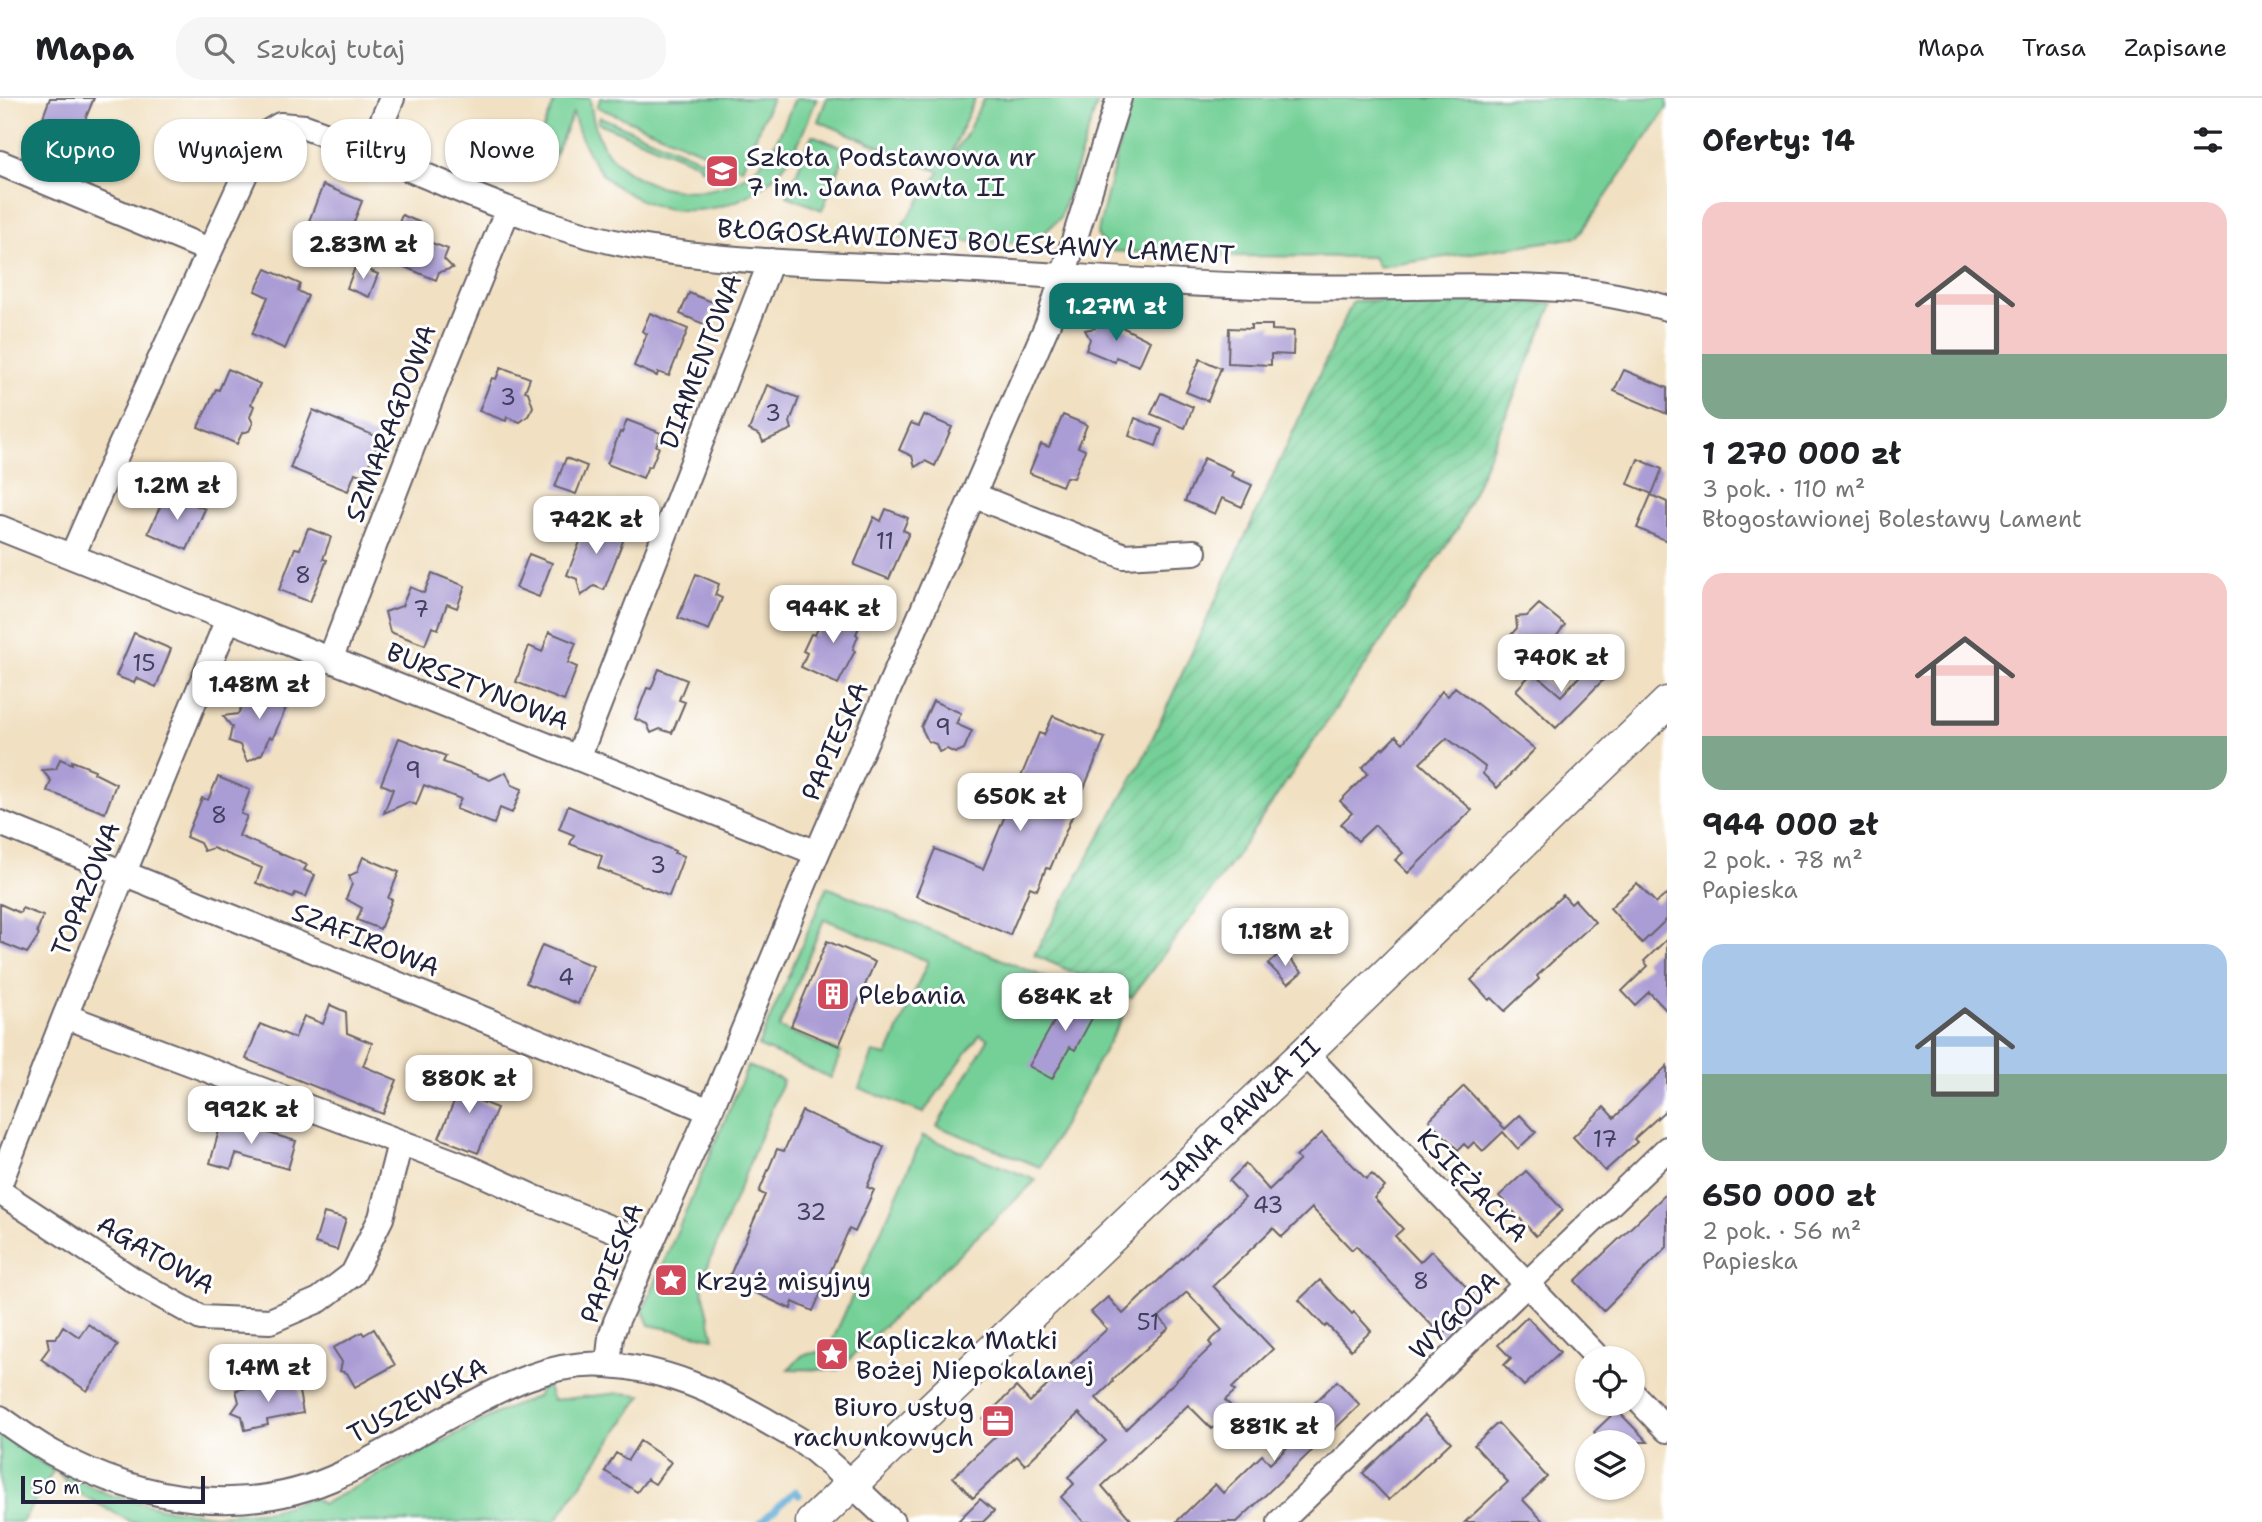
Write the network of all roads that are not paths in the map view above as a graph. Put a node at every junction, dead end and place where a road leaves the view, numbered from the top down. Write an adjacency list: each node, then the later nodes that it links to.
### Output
1 (392, 98): 3 (street)
2 (1119, 98): 10 (street, PAPIESKA)
3 (383, 119)
4 (321, 134): 8 (street, BŁOGOSŁAWIONEJ BOLESŁAWY LAMENT)
5 (0, 163): 8 (street)
6 (431, 178): 7 (street, BŁOGOSŁAWIONEJ BOLESŁAWY LAMENT)
7 (508, 209): 9 (street, BŁOGOSŁAWIONEJ BOLESŁAWY LAMENT); 17 (street, SZMARAGDOWA)
8 (209, 250): 15 (street, BŁOGOSŁAWIONEJ BOLESŁAWY LAMENT)
9 (771, 261): 10 (street, BŁOGOSŁAWIONEJ BOLESŁAWY LAMENT); 19 (street, DIAMENTOWA)
10 (1064, 277): 11 (street, BŁOGOSŁAWIONEJ BOLESŁAWY LAMENT); 12 (street, PAPIESKA)
11 (1667, 308)
12 (973, 495): 14 (street); 21 (street, PAPIESKA)
13 (0, 528): 15 (street, BURSZTYNOWA)
14 (1194, 552)
15 (72, 556): 16 (street, BURSZTYNOWA)
16 (228, 620): 17 (street, BURSZTYNOWA); 22 (street, TOPAZOWA)
17 (331, 660): 19 (street, BURSZTYNOWA)
18 (1667, 703): 24 (street, JANA PAWŁA II)
19 (578, 758): 21 (street, BURSZTYNOWA)
20 (0, 823): 22 (street, SZAFIROWA)
21 (817, 853): 25 (street, PAPIESKA)
22 (124, 873): 23 (street, TOPAZOWA); 25 (street, SZAFIROWA)
23 (65, 1016): 26 (street); 28 (street, TOPAZOWA)
24 (1305, 1053): 31 (street, KSIĘŻACKA); 37 (street, JANA PAWŁA II)
25 (710, 1111): 30 (street, PAPIESKA)
26 (400, 1143): 29 (street, AGATOWA); 30 (street)
27 (1667, 1149): 31 (street, WYGODA)
28 (0, 1183)
29 (0, 1192)
30 (650, 1244): 33 (street, PAPIESKA)
31 (1528, 1285): 32 (street, KSIĘŻACKA); 40 (street, WYGODA)
32 (1586, 1346)
33 (607, 1364): 35 (street, TUSZEWSKA); 37 (street, TUSZEWSKA)
34 (1645, 1407): 36 (street)
35 (0, 1418)
36 (1667, 1430)
37 (852, 1484): 38 (street, JANA PAWŁA II); 39 (street, TUSZEWSKA)
38 (820, 1514)
39 (892, 1522)
40 (1280, 1522)

